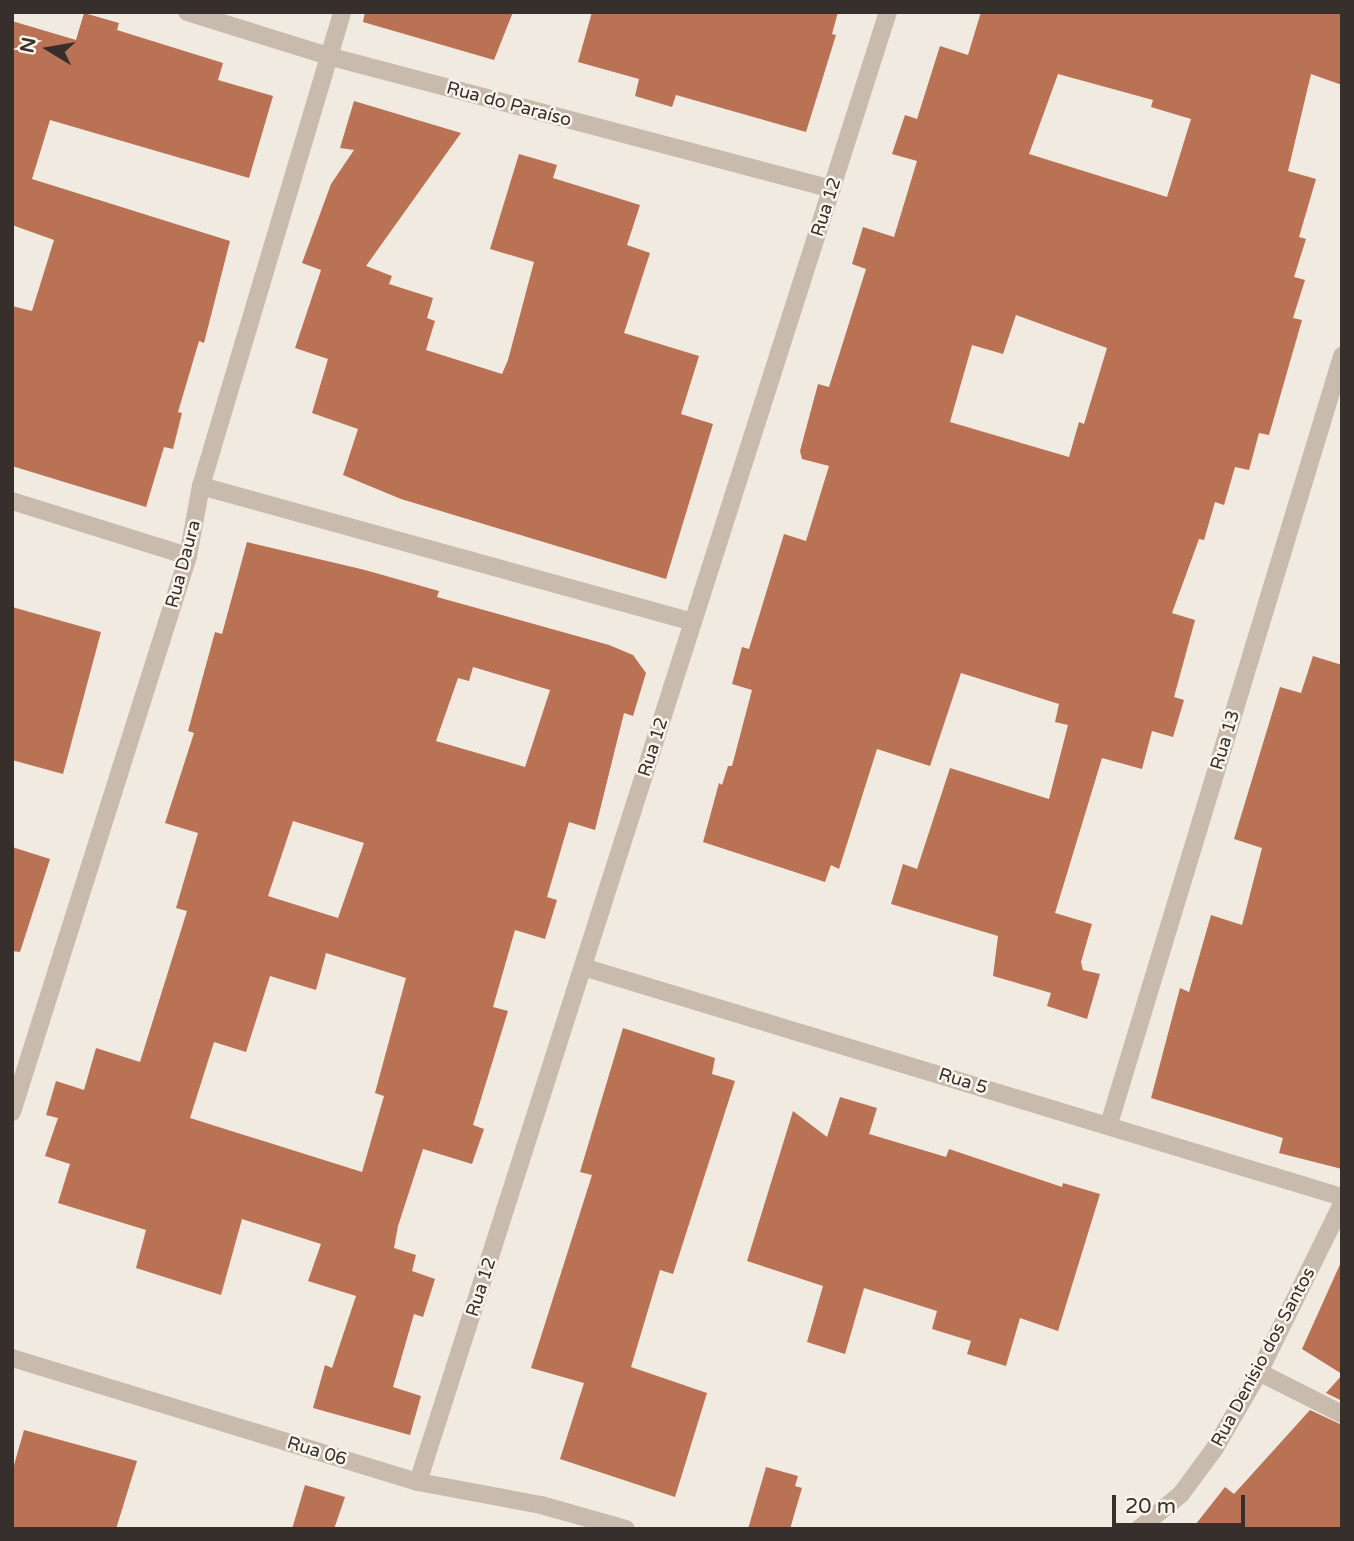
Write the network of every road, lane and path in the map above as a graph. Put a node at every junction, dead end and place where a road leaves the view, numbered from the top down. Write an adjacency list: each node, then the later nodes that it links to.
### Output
1 (187, 12): 4 (street, Rua do Paraíso)
2 (342, 12): 4 (street, Rua Daura)
3 (888, 12): 5 (street, Rua 12)
4 (328, 56): 5 (street, Rua do Paraíso); 7 (street, Rua Daura)
5 (832, 189): 10 (street, Rua 12)
6 (1342, 356): 13 (street, Rua 13)
7 (201, 486): 9 (street, Rua Daura); 10 (street)
8 (12, 501): 9 (street)
9 (188, 556): 12 (street, Rua Daura)
10 (693, 622): 11 (street, Rua 12)
11 (583, 967): 13 (street, Rua 5); 19 (street, Rua 12)
12 (12, 1112)
13 (1109, 1124): 14 (street, Rua 5)
14 (1342, 1197)
15 (1342, 1203): 17 (street, Rua Denísio dos Santos)
16 (12, 1358): 19 (street, Rua 06)
17 (1259, 1372): 18 (street); 21 (street, Rua Denísio dos Santos)
18 (1342, 1414)
19 (418, 1482): 20 (street, Rua 06)
20 (626, 1529)
21 (1139, 1529)

